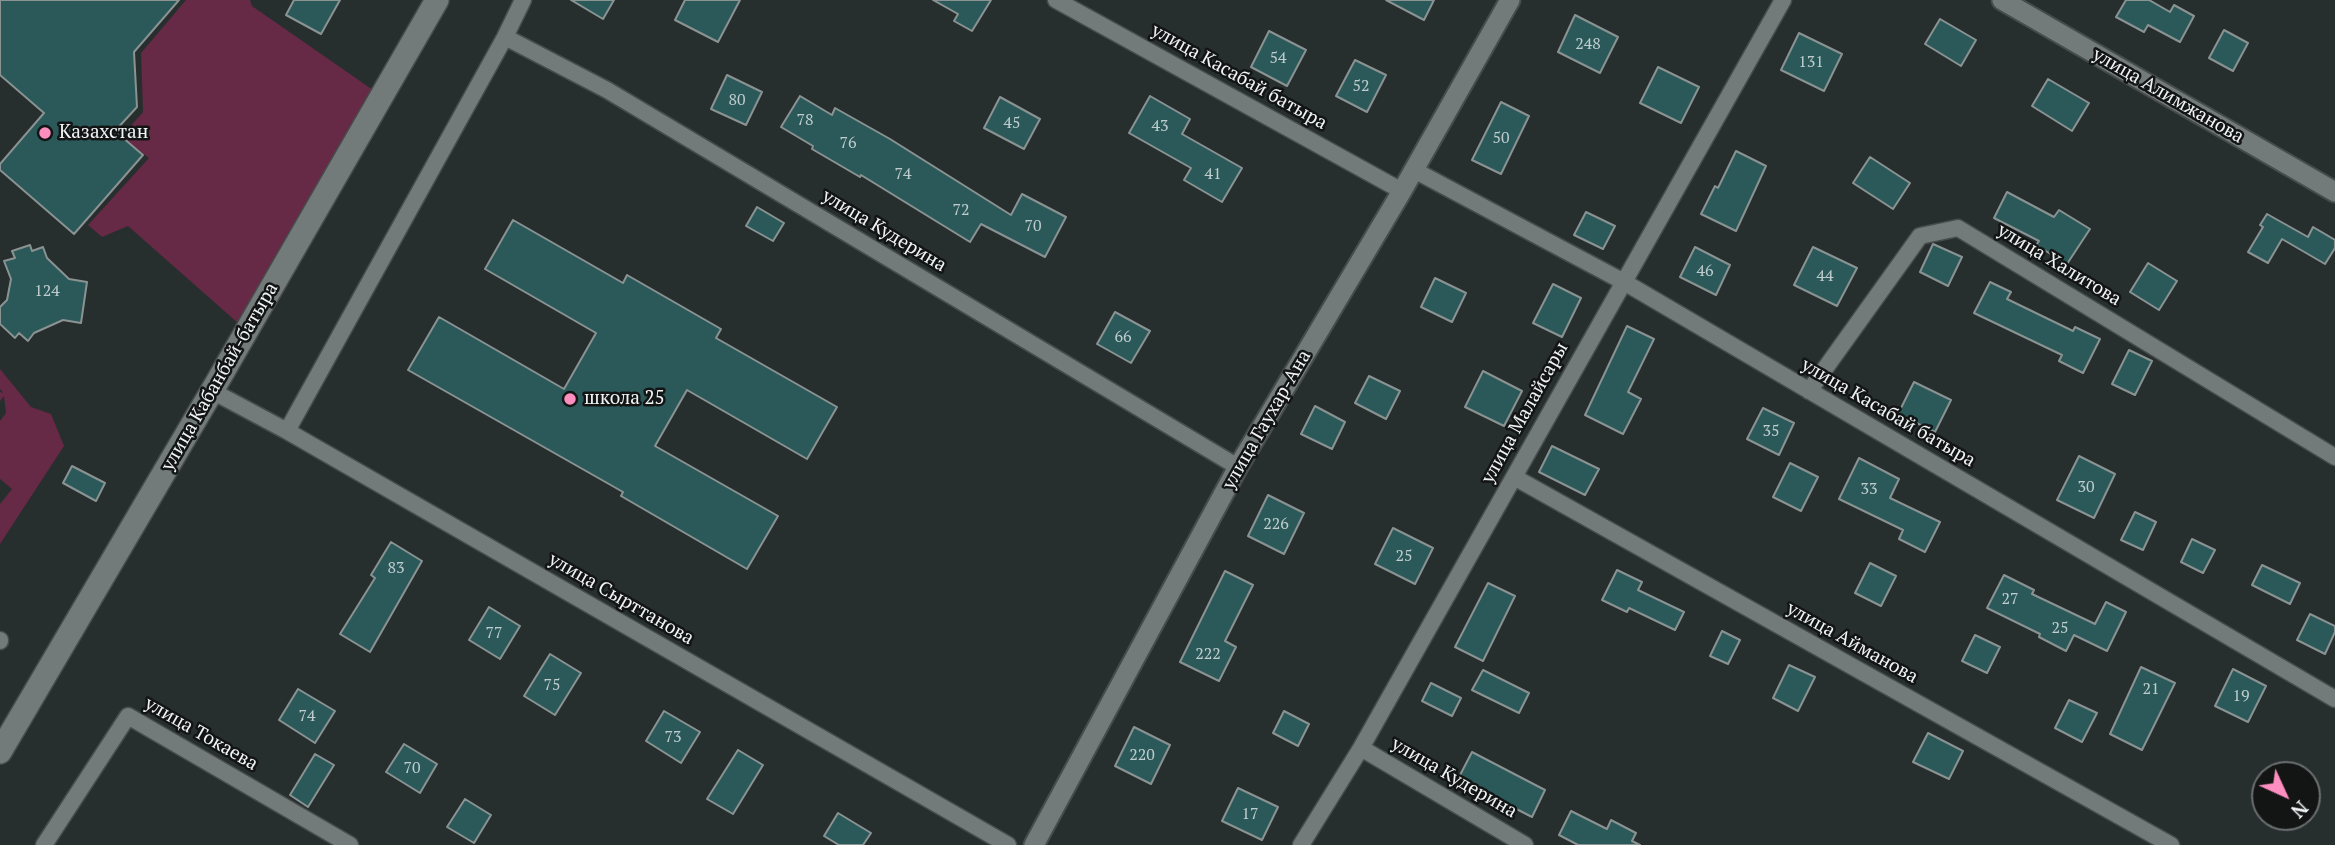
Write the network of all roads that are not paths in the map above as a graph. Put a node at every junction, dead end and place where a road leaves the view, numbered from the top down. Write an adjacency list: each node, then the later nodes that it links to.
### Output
1 (437, 0): 12 (main road, улица Кабанбай-батыра)
2 (523, 0): 7 (street)
3 (1056, 0): 9 (street, улица Касабай батыра)
4 (1510, 0): 8 (street, улица Гаухар-Ана)
5 (1783, 0): 11 (street, улица Малайсары)
6 (2002, 0): 10 (street, улица Алимжанова)
7 (505, 37): 14 (street); 16 (street, улица Кудерина)
8 (1415, 170): 9 (street, улица Гаухар-Ана); 11 (street, улица Касабай батыра)
9 (1402, 191): 16 (street, улица Гаухар-Ана)
10 (2335, 192)
11 (1623, 282): 13 (street, улица Касабай батыра); 17 (street, улица Малайсары)
12 (212, 391): 14 (street, улица Сырттанова); 20 (main road, улица Кабанбай-батыра)
13 (1809, 391): 15 (street, улица Халитова); 18 (street, улица Касабай батыра)
14 (287, 431): 23 (street, улица Сырттанова)
15 (2335, 457)
16 (1238, 467): 24 (street, улица Гаухар-Ана)
17 (1514, 477): 19 (street, улица Малайсары); 27 (street, улица Айманова)
18 (2335, 699)
19 (1361, 748): 25 (street, улица Малайсары); 26 (street, улица Кудерина)
20 (0, 752)
21 (44, 845): 22 (street, улица Токаева)
22 (350, 845)
23 (1008, 845)
24 (1034, 845)
25 (1301, 845)
26 (1525, 845)
27 (2171, 845)

